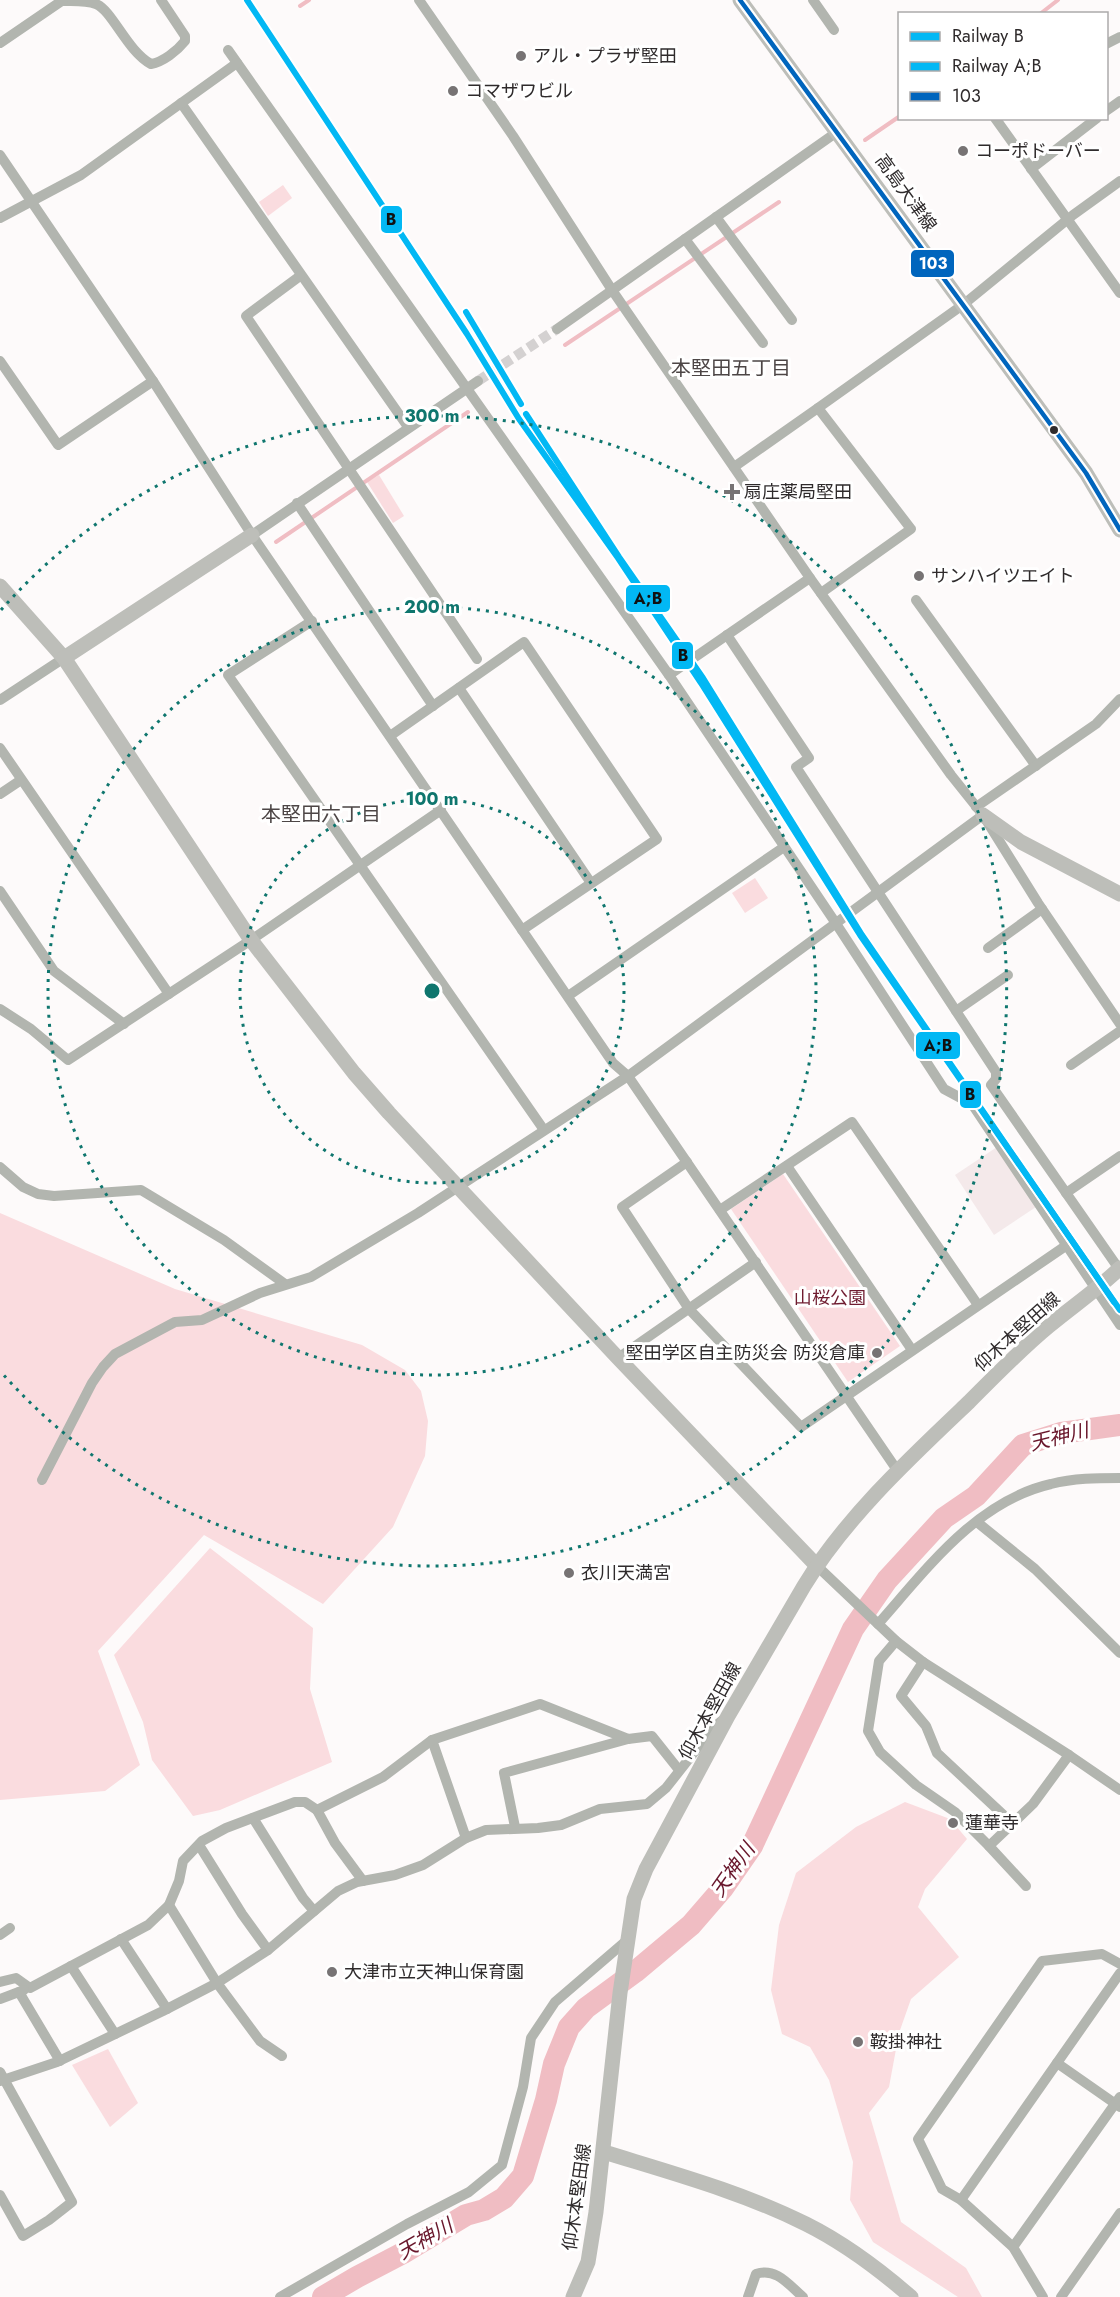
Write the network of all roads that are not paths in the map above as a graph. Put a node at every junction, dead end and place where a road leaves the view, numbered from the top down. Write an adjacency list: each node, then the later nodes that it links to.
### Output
1 (63, 0): 6 (street); 8 (street)
2 (160, 0): 6 (street)
3 (419, 0): 26 (street)
4 (740, 0): 16 (street, 高島大津線)
5 (813, 0): 7 (street)
6 (102, 4)
7 (834, 30)
8 (0, 43)
9 (228, 50): 10 (street)
10 (237, 63): 12 (street); 35 (street)
11 (1120, 101): 13 (street)
12 (181, 103): 20 (street); 25 (street)
13 (1108, 110)
14 (998, 120): 18 (street)
15 (1094, 120): 18 (street)
16 (837, 132): 21 (street); 28 (street, 高島大津線)
17 (0, 155): 20 (street)
18 (1031, 169): 23 (street)
19 (1120, 181): 23 (street)
20 (31, 200): 22 (street); 33 (street)
21 (716, 217): 24 (street); 29 (street)
22 (0, 218)
23 (1067, 220): 27 (street); 28 (street)
24 (685, 239): 26 (street); 31 (street)
25 (300, 276): 37 (street); 39 (street)
26 (612, 290): 30 (street); 38 (street)
27 (1120, 293)
28 (964, 304): 36 (street); 41 (street, 高島大津線)
29 (792, 320)
30 (557, 329)
31 (763, 343)
32 (0, 361): 33 (street)
33 (153, 381): 42 (street)
34 (478, 381): 35 (street)
35 (466, 388): 37 (street); 51 (street)
36 (818, 408): 38 (street); 45 (street)
37 (408, 427): 39 (street)
38 (734, 467): 43 (street)
39 (348, 469): 40 (street); 50 (street)
40 (297, 503): 42 (street); 55 (street)
41 (1120, 530)
42 (252, 535): 47 (street); 49 (street)
43 (810, 578): 45 (street); 48 (street)
44 (0, 586): 49 (street)
45 (822, 593): 62 (street)
46 (916, 600): 58 (street)
47 (312, 621): 56 (street); 64 (street)
48 (727, 635): 51 (street); 67 (street)
49 (64, 658): 54 (street); 72 (street)
50 (477, 659)
51 (669, 675): 63 (street)
52 (459, 688): 55 (street); 65 (street); 65 (street)
53 (1120, 699): 58 (street)
54 (0, 700)
55 (433, 706): 56 (street)
56 (390, 736): 61 (street)
57 (0, 748): 59 (street)
58 (1036, 766): 62 (street)
59 (21, 780): 60 (street); 75 (street)
60 (0, 794)
61 (441, 810): 64 (street); 71 (street)
62 (979, 811): 67 (street); 68 (street); 69 (street)
63 (784, 847): 70 (street); 76 (street)
64 (360, 864): 72 (street); 84 (street)
65 (591, 883): 71 (street)
66 (0, 891): 79 (street)
67 (878, 891): 70 (street); 78 (street)
68 (1120, 894)
69 (1042, 909): 73 (street); 80 (street)
70 (835, 922): 83 (street); 92 (street)
71 (522, 930): 76 (street)
72 (251, 940): 75 (street); 89 (street)
73 (988, 948)
74 (1008, 975): 78 (street)
75 (169, 994): 79 (street)
76 (568, 996): 83 (street)
77 (0, 1009): 79 (street)
78 (956, 1011): 90 (street)
79 (124, 1024)
80 (1120, 1024)
81 (1120, 1031): 82 (street)
82 (1071, 1065)
83 (628, 1076): 84 (street); 86 (street)
84 (544, 1130): 89 (street)
85 (1120, 1156): 90 (street)
86 (687, 1162): 91 (street); 98 (street)
87 (787, 1166): 91 (street); 97 (street); 100 (street)
88 (0, 1167): 95 (street)
89 (458, 1187): 95 (street); 101 (street)
90 (1066, 1193): 94 (street)
91 (720, 1210): 93 (street)
92 (1067, 1245): 96 (street); 97 (street)
93 (756, 1262): 98 (street); 102 (street)
94 (1119, 1269): 96 (street, 仰木本堅田線)
95 (285, 1284): 105 (street)
96 (1097, 1290): 99 (street); 103 (street, 仰木本堅田線)
97 (978, 1305): 100 (street)
98 (689, 1309): 101 (street); 102 (street)
99 (1120, 1326)
100 (912, 1350): 102 (street)
101 (618, 1358): 107 (street)
102 (846, 1395): 103 (street)
103 (897, 1470): 107 (street, 仰木本堅田線)
104 (1120, 1478): 106 (street)
105 (42, 1480)
106 (977, 1522): 108 (street); 110 (street)
107 (817, 1566): 108 (street); 112 (street, 仰木本堅田線)
108 (878, 1624): 109 (street)
109 (896, 1641): 111 (street); 124 (street)
110 (1120, 1653)
111 (923, 1662): 115 (street); 120 (street)
112 (728, 1716): 116 (street); 132 (street, 仰木本堅田線)
113 (628, 1739): 114 (street); 116 (street); 121 (street)
114 (432, 1740): 118 (street); 122 (street)
115 (1069, 1755): 117 (street); 120 (street)
116 (679, 1770): 121 (street)
117 (1120, 1790)
118 (317, 1810): 119 (street); 125 (street)
119 (253, 1818): 123 (street); 128 (street)
120 (1012, 1822): 124 (street)
121 (515, 1827): 122 (street)
122 (466, 1838): 125 (street)
123 (199, 1845): 127 (street); 133 (street)
124 (989, 1846): 126 (street)
125 (363, 1881): 128 (street)
126 (1026, 1886)
127 (169, 1905): 131 (street); 138 (street)
128 (314, 1911): 133 (street)
129 (10, 1928): 130 (street)
130 (0, 1935)
131 (121, 1939): 135 (street); 141 (street)
132 (626, 1941): 148 (street, 仰木本堅田線); 153 (street)
133 (268, 1950): 138 (street)
134 (1120, 1964): 150 (street)
135 (71, 1966): 139 (street); 142 (street)
136 (1120, 1973): 145 (street)
137 (0, 1982): 139 (street)
138 (217, 1983): 141 (street); 143 (street)
139 (25, 1990): 140 (street); 144 (street)
140 (0, 1999)
141 (167, 2009): 142 (street)
142 (115, 2034): 144 (street)
143 (282, 2056)
144 (60, 2061): 146 (street)
145 (1057, 2063): 147 (street); 150 (street)
146 (2, 2078): 149 (street)
147 (1118, 2102): 152 (street)
148 (604, 2152): 154 (street, 仰木本堅田線); 157 (street)
149 (0, 2195)
150 (961, 2200): 152 (street)
151 (1120, 2213): 159 (street)
152 (1013, 2247): 158 (street)
153 (280, 2297)
154 (573, 2297)
155 (748, 2297): 156 (street)
156 (803, 2297)
157 (912, 2297)
158 (1043, 2297)
159 (1061, 2297)

